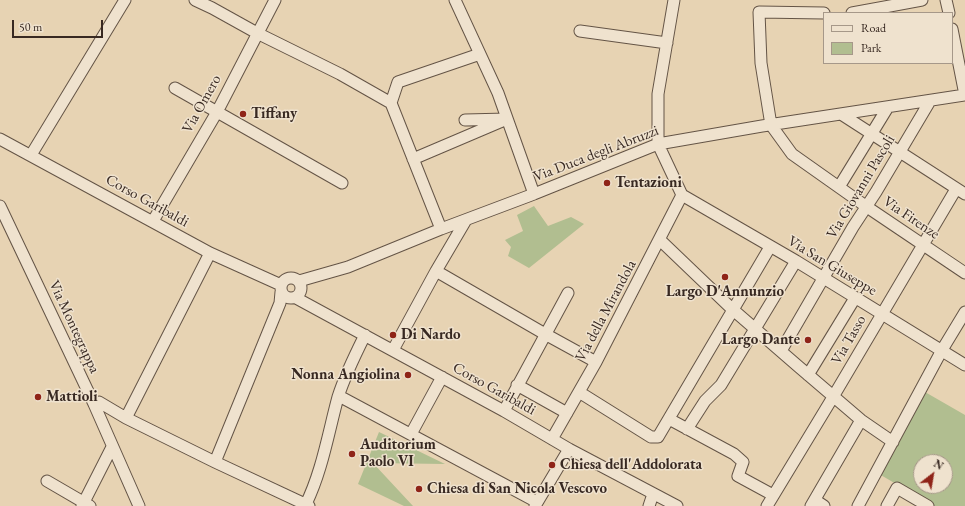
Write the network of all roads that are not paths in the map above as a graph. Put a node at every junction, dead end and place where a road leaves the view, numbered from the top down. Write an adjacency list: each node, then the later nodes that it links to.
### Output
1 (125, 0): 30 (street)
2 (195, 0): 12 (street)
3 (276, 0): 12 (street, Via Omero)
4 (455, 0): 15 (street)
5 (674, 0): 14 (street)
6 (922, 0): 8 (street)
7 (946, 0): 9 (street)
8 (857, 12)
9 (949, 12)
10 (823, 13): 25 (street)
11 (580, 30): 14 (street)
12 (257, 34): 19 (street); 21 (street, Via Omero)
13 (953, 34): 17 (street)
14 (667, 43): 28 (street)
15 (480, 54): 19 (street); 23 (street)
16 (175, 88): 21 (street)
17 (965, 95): 18 (street, Via Duca degli Abruzzi)
18 (930, 101): 20 (street, Via Duca degli Abruzzi); 29 (street, Via Giovanni Pascoli)
19 (391, 103): 31 (street)
20 (888, 107): 22 (street, Via Duca degli Abruzzi); 26 (street)
21 (217, 112): 32 (street); 40 (street, Via Omero)
22 (840, 114): 25 (street, Via Duca degli Abruzzi); 26 (street)
23 (507, 119): 24 (street); 31 (street); 35 (street)
24 (465, 120)
25 (771, 125): 28 (street, Via Duca degli Abruzzi); 33 (street, Via Firenze)
26 (871, 134): 29 (street); 33 (street)
27 (0, 139): 30 (street, Corso Garibaldi)
28 (658, 144): 35 (street, Via Duca degli Abruzzi); 36 (street)
29 (899, 153): 34 (street); 38 (street, Via Giovanni Pascoli)
30 (31, 155): 40 (street, Corso Garibaldi)
31 (413, 159): 41 (street)
32 (342, 183)
33 (839, 187): 38 (street, Via Firenze)
34 (961, 192): 43 (street, Via Tasso)
35 (534, 194): 39 (street, Via Duca degli Abruzzi)
36 (682, 195): 42 (street, Via della Mirandola); 44 (street, Via San Giuseppe)
37 (0, 206): 72 (street, Via Montegrappa)
38 (867, 206): 43 (street, Via Firenze); 49 (street, Via Giovanni Pascoli)
39 (466, 220): 41 (street, Via Duca degli Abruzzi); 47 (street)
40 (153, 221): 45 (street, Corso Garibaldi)
41 (441, 229): 50 (street, Via Duca degli Abruzzi)
42 (660, 240): 55 (street); 64 (street, Via della Mirandola)
43 (923, 244): 48 (street, Via Firenze); 57 (street, Via Tasso)
44 (770, 247): 46 (street, Via San Giuseppe); 55 (street)
45 (210, 253): 51 (street, Corso Garibaldi); 75 (street)
46 (796, 261): 49 (street, Via San Giuseppe); 58 (street)
47 (436, 271): 59 (street); 61 (street)
48 (965, 273)
49 (823, 279): 54 (street, Via San Giuseppe); 63 (street, Via Giovanni Pascoli)
50 (299, 281): 51 (street); 53 (street)
51 (281, 289): 53 (street); 85 (street)
52 (568, 292): 59 (street)
53 (296, 298): 60 (street, Corso Garibaldi)
54 (855, 298): 57 (street, Via San Giuseppe); 66 (street)
55 (734, 310): 58 (street); 76 (street)
56 (965, 312): 62 (street)
57 (882, 314): 62 (street, Via San Giuseppe); 71 (street, Via Tasso)
58 (755, 329): 63 (street); 79 (street)
59 (545, 334): 64 (street); 68 (street)
60 (365, 335): 61 (street, Corso Garibaldi); 70 (street)
61 (393, 350): 67 (street, Corso Garibaldi)
62 (942, 350): 65 (street, Via San Giuseppe); 82 (street)
63 (781, 351): 66 (street)
64 (596, 362): 69 (street, Via della Mirandola)
65 (965, 365)
66 (808, 375): 71 (street)
67 (442, 377): 73 (street, Corso Garibaldi); 80 (street)
68 (517, 385): 73 (street); 74 (street)
69 (579, 392): 74 (street, Via della Mirandola); 76 (street)
70 (339, 396): 80 (street); 93 (street)
71 (834, 397): 77 (street); 88 (street, Via Tasso)
72 (94, 404): 75 (street); 78 (street, Via Montegrappa)
73 (504, 411): 81 (street, Corso Garibaldi)
74 (567, 413): 81 (street, Via della Mirandola)
75 (126, 418): 78 (street); 85 (street)
76 (669, 419): 79 (street)
77 (861, 420): 82 (street); 90 (street)
78 (103, 425): 83 (street, Via Montegrappa)
79 (688, 429): 88 (street)
80 (411, 434): 89 (street)
81 (552, 439): 84 (street, Corso Garibaldi)
82 (893, 442): 97 (street)
83 (112, 447): 91 (street); 92 (street, Via Montegrappa)
84 (569, 449): 87 (street, Corso Garibaldi); 89 (street)
85 (215, 462): 93 (street)
86 (47, 481): 91 (street)
87 (653, 494): 94 (street); 95 (street, Corso Garibaldi)
88 (774, 495): 96 (street, Via Tasso)
89 (536, 504)
90 (817, 504)
91 (86, 505)
92 (139, 506)
93 (307, 506)
94 (649, 506)
95 (676, 506)
96 (767, 506)
97 (858, 506)
98 (887, 506): 99 (street)
99 (928, 506)

